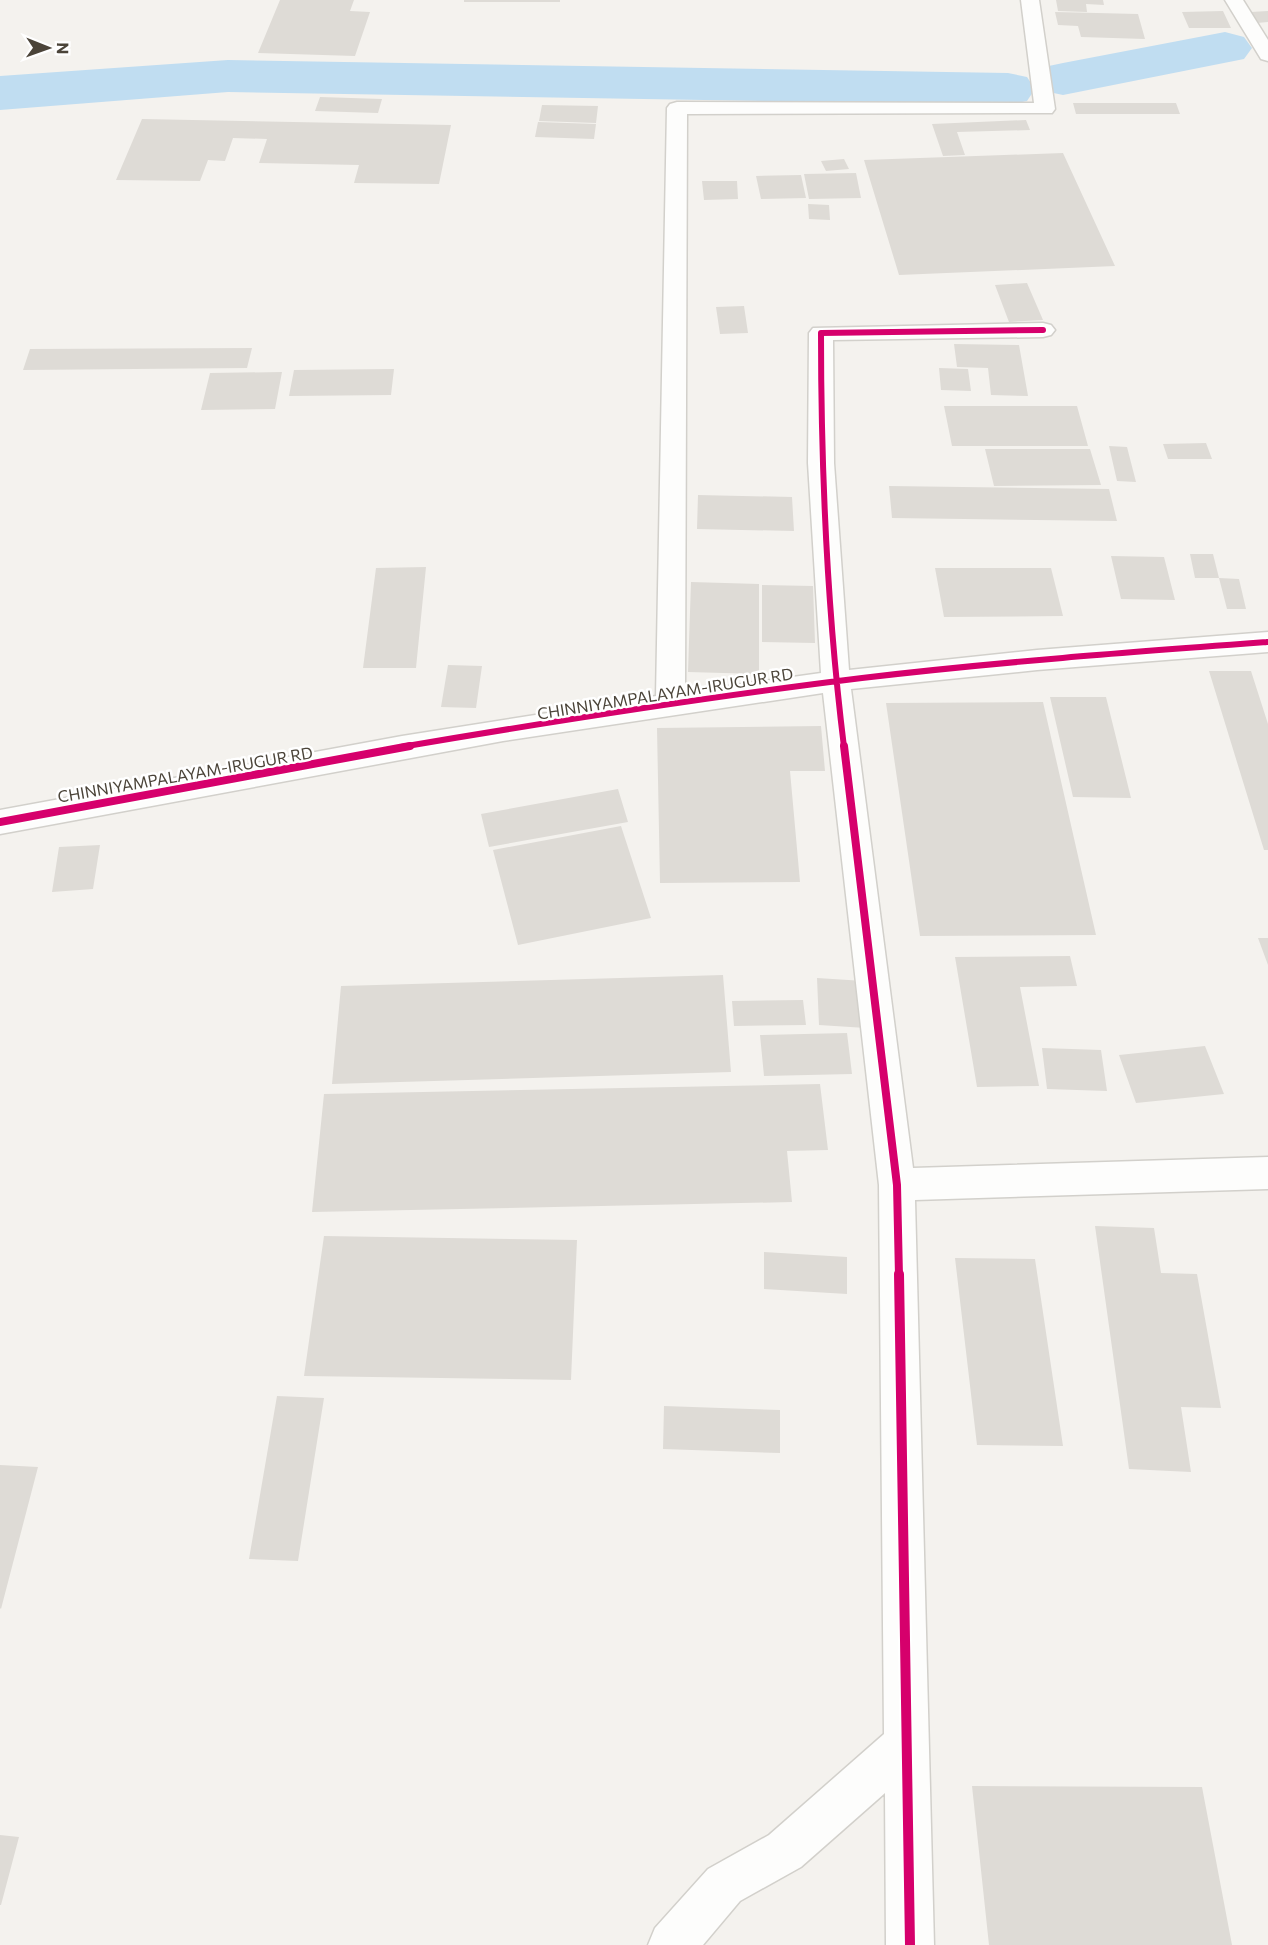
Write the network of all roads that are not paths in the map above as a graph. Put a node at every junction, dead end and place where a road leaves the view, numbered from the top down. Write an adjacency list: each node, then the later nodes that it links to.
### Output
1 (1030, 0): 7 (street)
2 (1234, 0): 3 (street)
3 (1268, 54)
4 (1043, 330): 6 (street)
5 (1268, 642): 6 (street, CHINNIYAMPALAYAM-IRUGUR RD)
6 (836, 682): 7 (street, CHINNIYAMPALAYAM-IRUGUR RD); 10 (street)
7 (670, 705): 8 (street, CHINNIYAMPALAYAM-IRUGUR RD)
8 (0, 822)
9 (1268, 1173): 10 (street)
10 (897, 1185): 11 (street)
11 (906, 1744): 12 (street); 13 (street)
12 (672, 1945)
13 (910, 1945)

